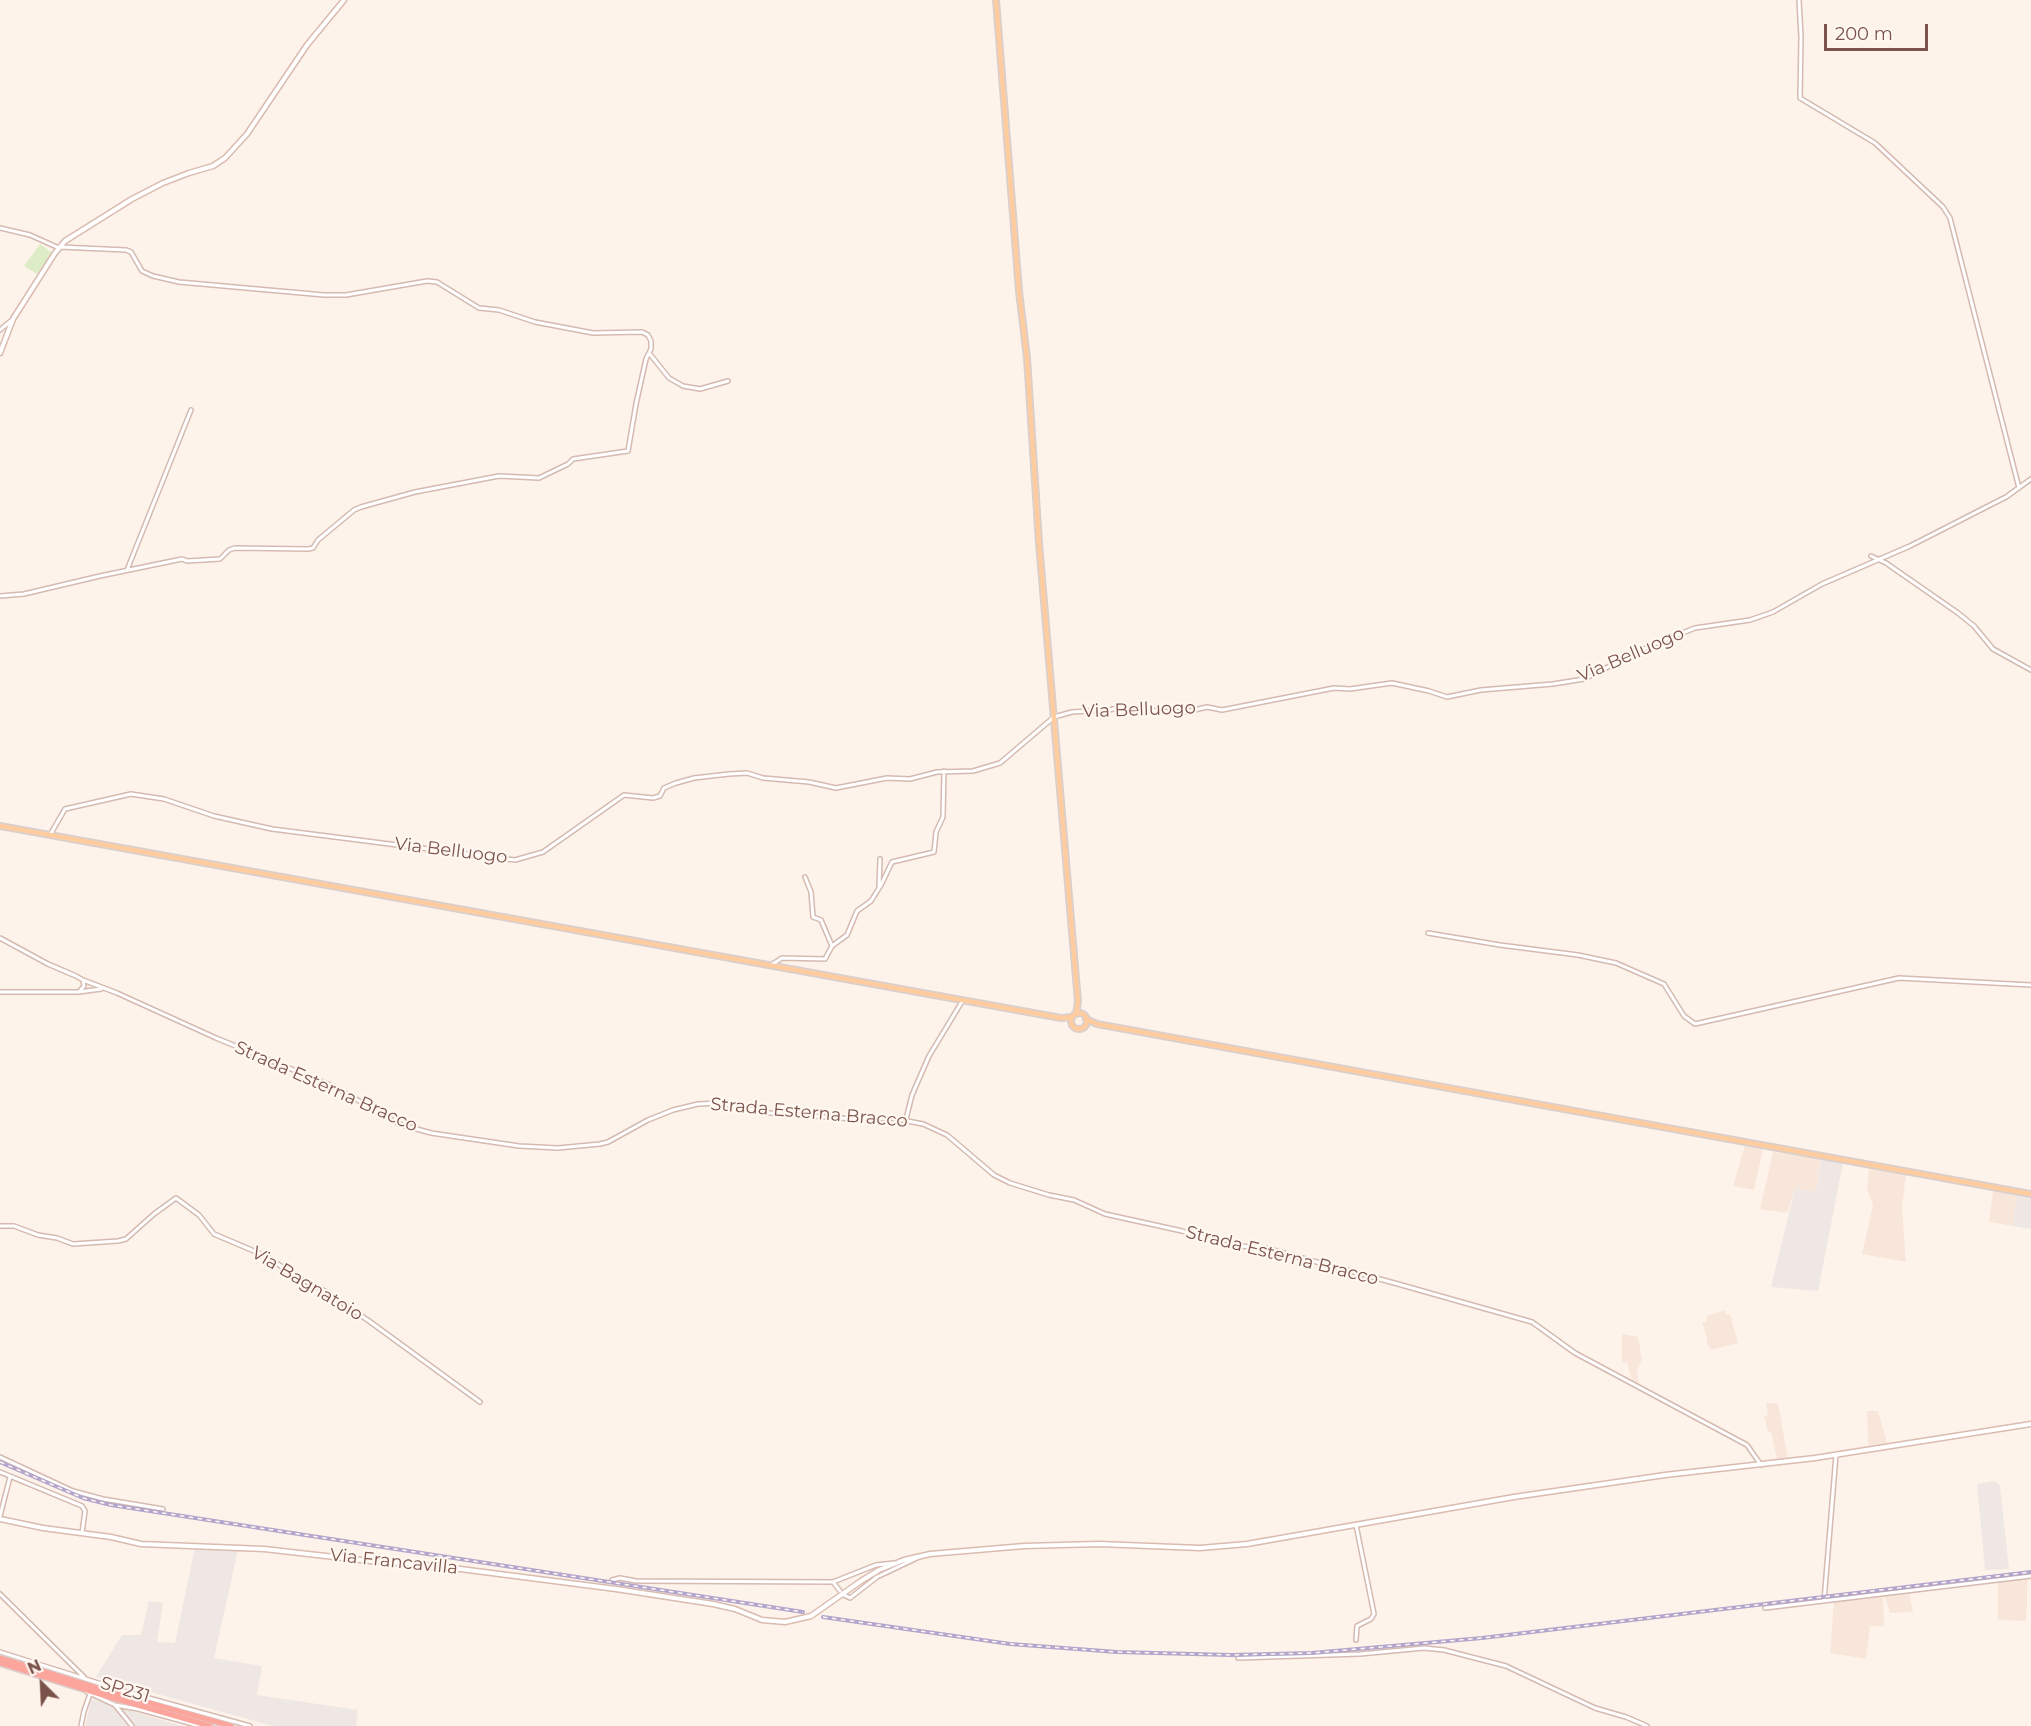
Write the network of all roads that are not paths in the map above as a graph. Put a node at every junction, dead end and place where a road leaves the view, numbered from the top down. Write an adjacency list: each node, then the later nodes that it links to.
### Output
1 (344, 0): 5 (street)
2 (996, 0): 19 (main road)
3 (1799, 0): 13 (street)
4 (0, 228): 5 (street)
5 (59, 248): 6 (street); 9 (street)
6 (13, 319): 7 (street); 8 (street)
7 (0, 330)
8 (0, 353)
9 (649, 353): 10 (street); 16 (street)
10 (728, 381)
11 (191, 410): 16 (street)
12 (2031, 479): 13 (street, Via Belluogo)
13 (2019, 488): 15 (street, Via Belluogo)
14 (1871, 556): 15 (street)
15 (1880, 560): 18 (street); 19 (street, Via Belluogo)
16 (127, 570): 17 (street)
17 (0, 596)
18 (2031, 670)
19 (1054, 717): 20 (street, Via Belluogo); 36 (main road)
20 (944, 771): 22 (street, Via Belluogo); 25 (street)
21 (0, 826): 22 (main road)
22 (50, 835): 29 (main road)
23 (880, 859): 25 (street)
24 (805, 877): 28 (street)
25 (879, 889): 28 (street)
26 (1428, 933): 31 (street)
27 (0, 938): 30 (street, Strada Esterna Bracco)
28 (832, 946): 29 (street)
29 (771, 965): 35 (main road)
30 (83, 980): 32 (street, Strada Esterna Bracco); 34 (street)
31 (2031, 985)
32 (103, 989): 34 (street, Strada Esterna Bracco); 43 (street, Strada Esterna Bracco)
33 (0, 992): 34 (street, Strada Esterna Bracco)
34 (79, 992)
35 (963, 1000): 39 (main road); 43 (street)
36 (1078, 1002): 37 (main road); 38 (main road)
37 (1074, 1016): 38 (main road); 39 (main road); 40 (main road)
38 (1085, 1017): 41 (main road); 42 (main road)
39 (1061, 1018): 40 (main road)
40 (1072, 1024): 42 (main road)
41 (1095, 1024): 42 (main road); 44 (main road)
42 (1085, 1026)
43 (906, 1120): 50 (street, Strada Esterna Bracco)
44 (2031, 1194)
45 (0, 1226): 46 (street, Via Bagnatoio)
46 (480, 1402)
47 (2031, 1424): 48 (street)
48 (1836, 1455): 50 (street); 67 (street)
49 (0, 1457): 53 (street)
50 (1761, 1465): 55 (street)
51 (0, 1472): 52 (street)
52 (10, 1477): 54 (street); 56 (street)
53 (163, 1509)
54 (0, 1518): 56 (street, Via Francavilla)
55 (1356, 1525): 57 (street); 69 (street)
56 (82, 1533): 60 (street, Via Francavilla)
57 (918, 1556): 58 (street); 66 (street)
58 (895, 1562): 59 (street); 60 (street)
59 (876, 1565): 60 (street); 63 (street)
60 (879, 1570)
61 (2031, 1576): 67 (street)
62 (612, 1580): 63 (street)
63 (833, 1582): 64 (street)
64 (840, 1591)
65 (0, 1594): 73 (street)
66 (844, 1595)
67 (1824, 1600): 68 (street)
68 (1765, 1608)
69 (1356, 1640)
70 (0, 1652): 75 (street, SP231)
71 (0, 1658): 84 (highway, SP231)
72 (1238, 1658): 86 (street)
73 (67, 1660): 75 (street); 76 (street)
74 (0, 1663): 77 (highway, SP231)
75 (61, 1671): 76 (street, SP231)
76 (85, 1678): 85 (street, SP231)
77 (67, 1684): 78 (street); 83 (highway, SP231)
78 (90, 1694): 79 (street); 80 (street)
79 (115, 1705): 81 (street); 82 (street)
80 (81, 1726)
81 (132, 1726)
82 (200, 1726)
83 (210, 1726)
84 (231, 1726)
85 (250, 1726)
86 (1647, 1726)

